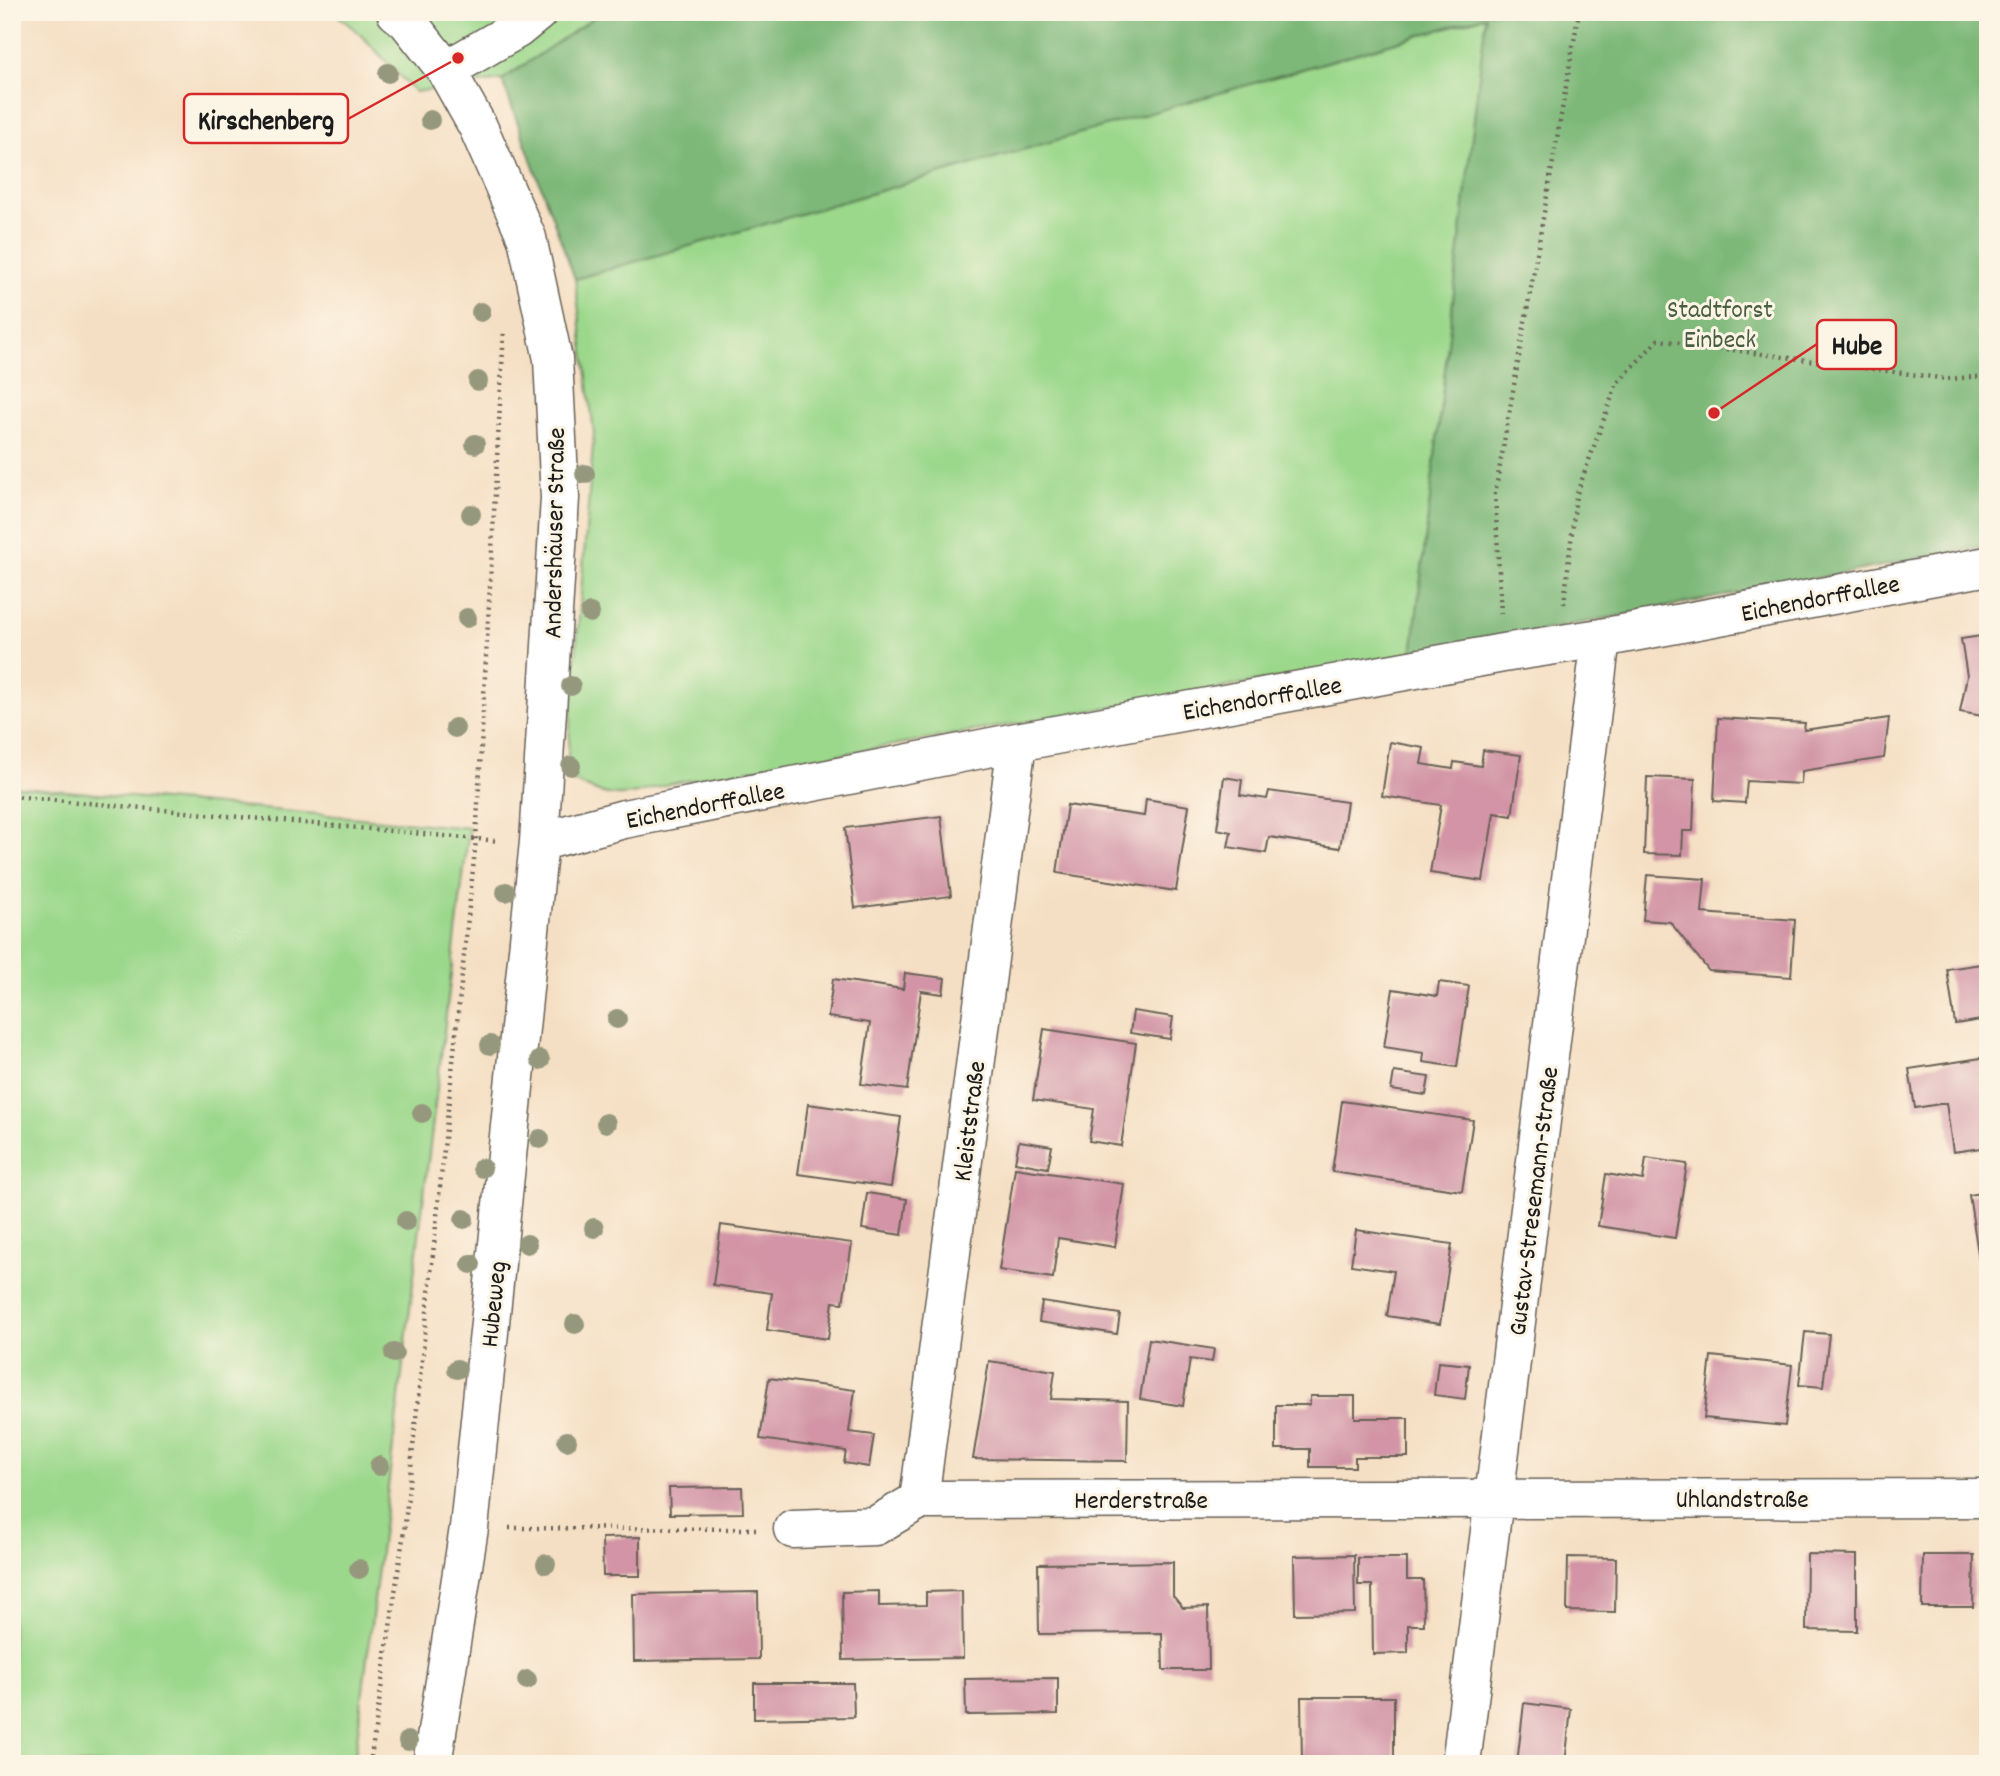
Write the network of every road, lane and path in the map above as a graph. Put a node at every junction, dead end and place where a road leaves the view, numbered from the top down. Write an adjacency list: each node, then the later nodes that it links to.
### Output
1 (396, 12): 4 (street, Andershäuser Straße)
2 (538, 12): 4 (street)
3 (1579, 12): 10 (path)
4 (446, 70): 14 (street, Andershäuser Straße)
5 (504, 327): 13 (path)
6 (1988, 376): 9 (path)
7 (1988, 566): 8 (street, Eichendorffallee)
8 (1601, 638): 9 (street, Eichendorffallee); 15 (street, Gustav-Stresemann-Straße)
9 (1560, 643): 10 (street, Eichendorffallee)
10 (1503, 653): 11 (street, Eichendorffallee)
11 (1017, 742): 14 (street, Eichendorffallee); 17 (street, Kleiststraße)
12 (12, 796): 13 (path)
13 (476, 840): 14 (path); 20 (path)
14 (539, 842): 18 (street, Hubeweg)
15 (1496, 1498): 16 (street, Uhlandstraße); 17 (street, Herderstraße); 22 (street, Gustav-Stresemann-Straße)
16 (1988, 1498)
17 (919, 1500): 19 (street)
18 (470, 1528): 19 (path); 21 (street, Hubeweg)
19 (793, 1529)
20 (370, 1764)
21 (432, 1764)
22 (1461, 1764)

